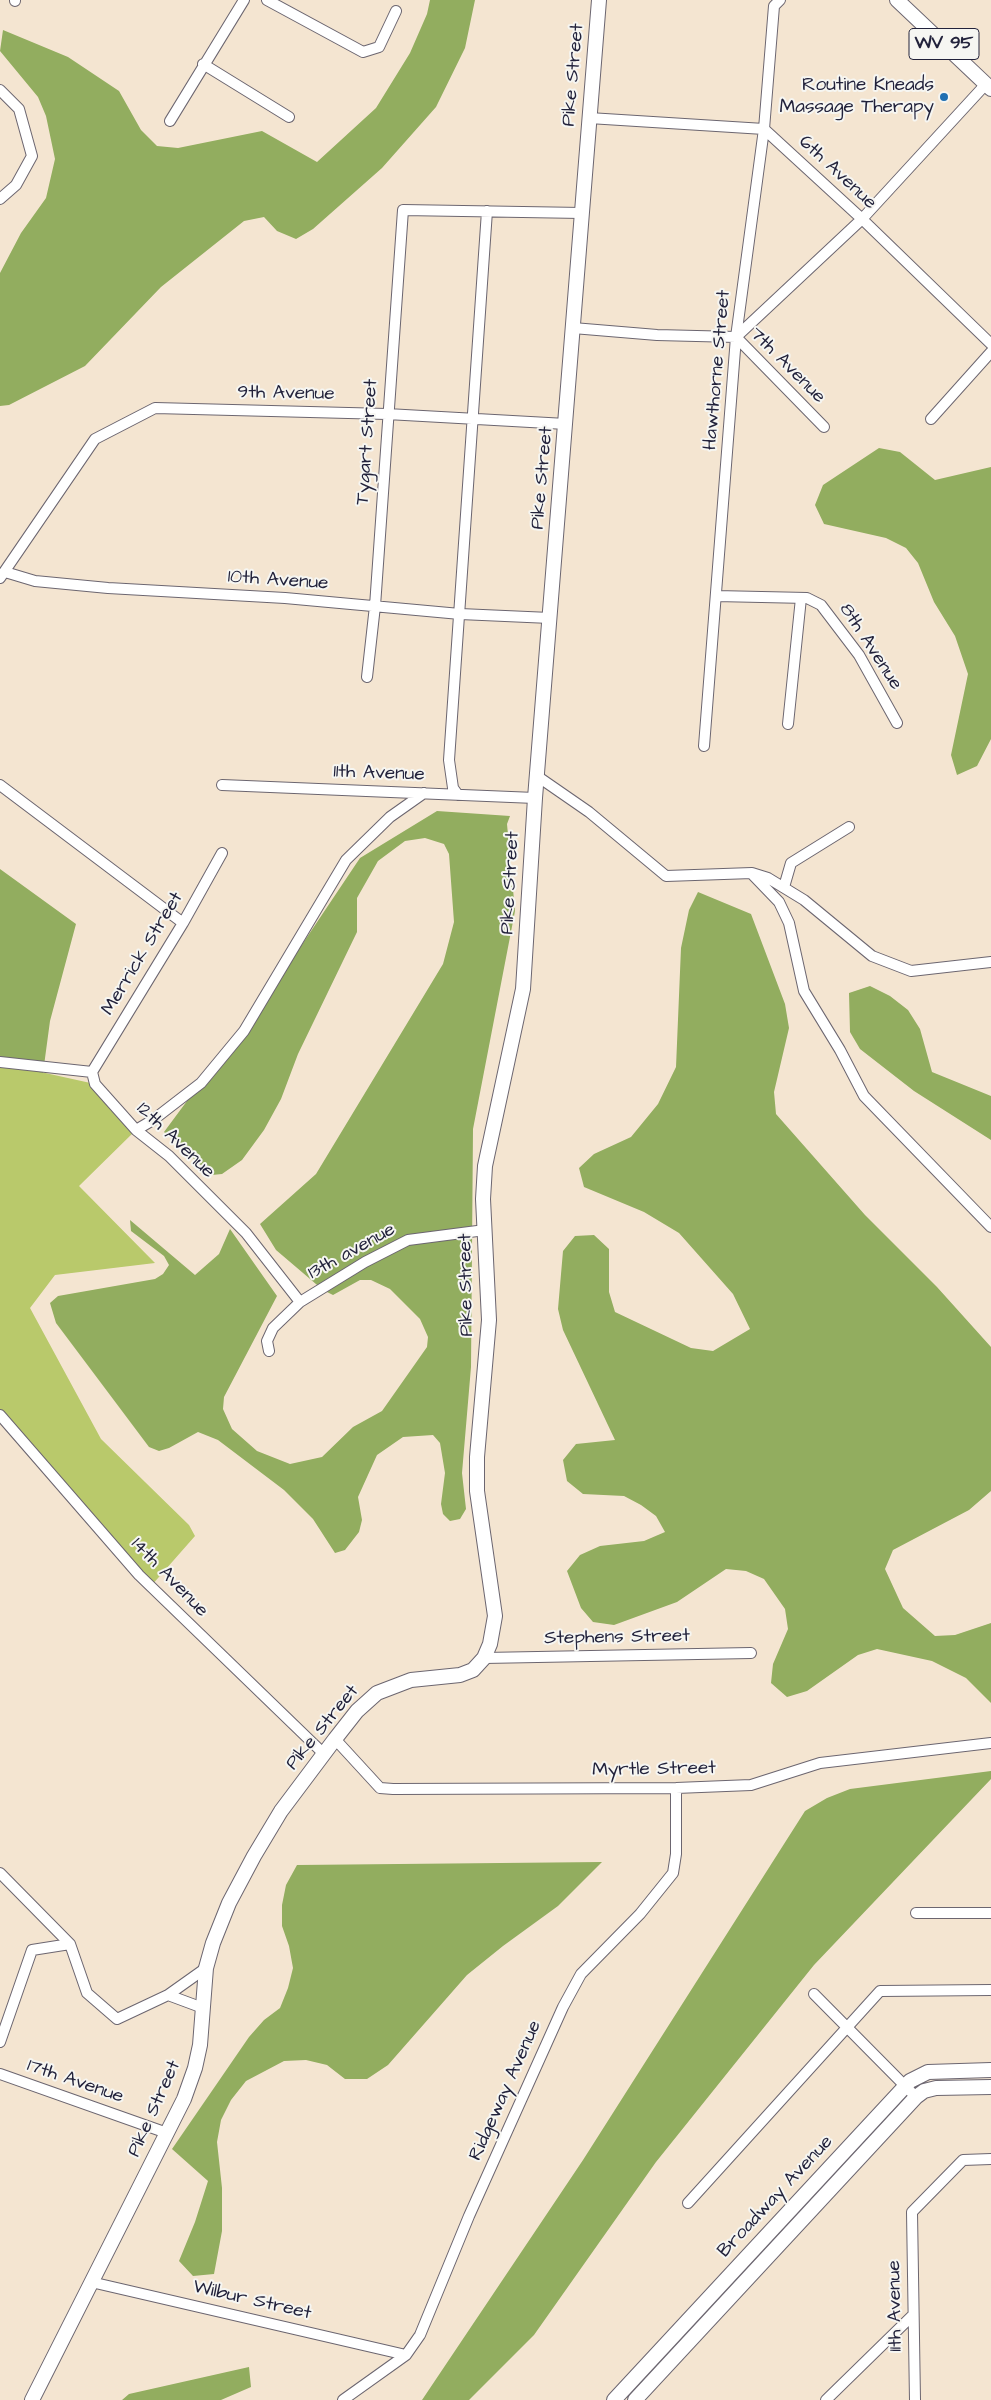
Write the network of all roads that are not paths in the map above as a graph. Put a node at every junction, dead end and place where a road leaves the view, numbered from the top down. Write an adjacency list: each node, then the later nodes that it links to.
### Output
1 (244, 0): 7 (street)
2 (267, 0): 6 (street)
3 (598, 0): 11 (main road, Pike Street)
4 (780, 0): 13 (street, Hawthorne Street)
5 (898, 0): 8 (main road, WV 95)
6 (396, 11)
7 (203, 64): 10 (street); 12 (street)
8 (989, 86): 17 (street)
9 (0, 90): 14 (street)
10 (289, 117)
11 (589, 118): 13 (street); 16 (main road, Pike Street)
12 (170, 121)
13 (764, 129): 17 (street, 6th Avenue); 19 (street, Hawthorne Street)
14 (0, 199)
15 (487, 210): 16 (street); 22 (street, Tygart Street); 24 (street)
16 (582, 213): 18 (main road, Pike Street)
17 (862, 219): 19 (street); 20 (street, 6th Avenue)
18 (573, 328): 19 (street, 7th Avenue); 25 (main road, Pike Street)
19 (736, 337): 26 (street, 7th Avenue); 28 (street, Hawthorne Street)
20 (991, 344)
21 (991, 352): 23 (street)
22 (387, 414): 24 (street, 9th Avenue); 27 (street, 9th Avenue); 30 (street, Tygart Street)
23 (931, 419)
24 (472, 420): 25 (street, 9th Avenue); 31 (street)
25 (566, 424): 32 (main road, Pike Street)
26 (824, 427)
27 (2, 575): 30 (street, 10th Avenue)
28 (716, 596): 29 (street, 8th Avenue); 36 (street, Hawthorne Street)
29 (801, 598): 34 (street, 8th Avenue); 35 (street)
30 (375, 606): 31 (street, 10th Avenue); 33 (street, Tygart Street)
31 (460, 614): 32 (street, 10th Avenue); 41 (street)
32 (550, 618): 37 (main road, Pike Street)
33 (367, 677)
34 (897, 723)
35 (788, 724)
36 (704, 746)
37 (536, 776): 42 (main road, Pike Street); 45 (street)
38 (0, 785): 47 (street)
39 (222, 785): 40 (street, 11th Avenue)
40 (424, 794): 41 (street, 11th Avenue); 51 (street)
41 (458, 795): 42 (street, 11th Avenue)
42 (535, 798): 53 (main road, Pike Street)
43 (849, 827): 46 (street)
44 (222, 853): 47 (street, Merrick Street)
45 (752, 873): 46 (street); 52 (street)
46 (784, 887): 48 (street)
47 (182, 923): 50 (street, Merrick Street)
48 (991, 962)
49 (0, 1062): 50 (street)
50 (92, 1072): 51 (street, 12th Avenue)
51 (136, 1130): 54 (street, 12th Avenue)
52 (991, 1227)
53 (485, 1230): 54 (street, 13th avenue); 58 (main road, Pike Street)
54 (300, 1302): 55 (street, 13th avenue)
55 (269, 1351)
56 (0, 1415): 61 (street, 14th Avenue)
57 (751, 1654): 58 (street, Stephens Street)
58 (484, 1658): 59 (main road, Pike Street)
59 (335, 1739): 61 (main road, Pike Street); 62 (street, Myrtle Street)
60 (991, 1743): 62 (street, Myrtle Street)
61 (324, 1754): 67 (main road, Pike Street)
62 (676, 1788): 84 (street, Ridgeway Avenue)
63 (0, 1873): 66 (street)
64 (991, 1913): 65 (street)
65 (916, 1914)
66 (70, 1944): 70 (street); 73 (street)
67 (206, 1968): 70 (street); 71 (main road, Pike Street)
68 (991, 1990): 72 (street)
69 (814, 1994): 72 (street)
70 (168, 1995): 71 (street)
71 (203, 2008): 79 (main road, Pike Street)
72 (848, 2027): 76 (street); 81 (street)
73 (0, 2042)
74 (991, 2070): 76 (main road, Broadway Avenue)
75 (0, 2074): 79 (street, 17th Avenue)
76 (906, 2085): 78 (street); 87 (main road, Broadway Avenue)
77 (991, 2087): 78 (main road, Broadway Avenue)
78 (916, 2097): 88 (main road, Broadway Avenue)
79 (167, 2133): 82 (main road, Pike Street)
80 (991, 2160): 83 (street, 11th Avenue)
81 (688, 2203)
82 (91, 2282): 84 (street, Wilbur Street); 85 (main road, Pike Street)
83 (913, 2315): 89 (street); 90 (street, 11th Avenue)
84 (406, 2355): 86 (street, Ridgeway Avenue)
85 (32, 2400)
86 (342, 2400)
87 (614, 2400)
88 (635, 2400)
89 (826, 2400)
90 (915, 2400)

